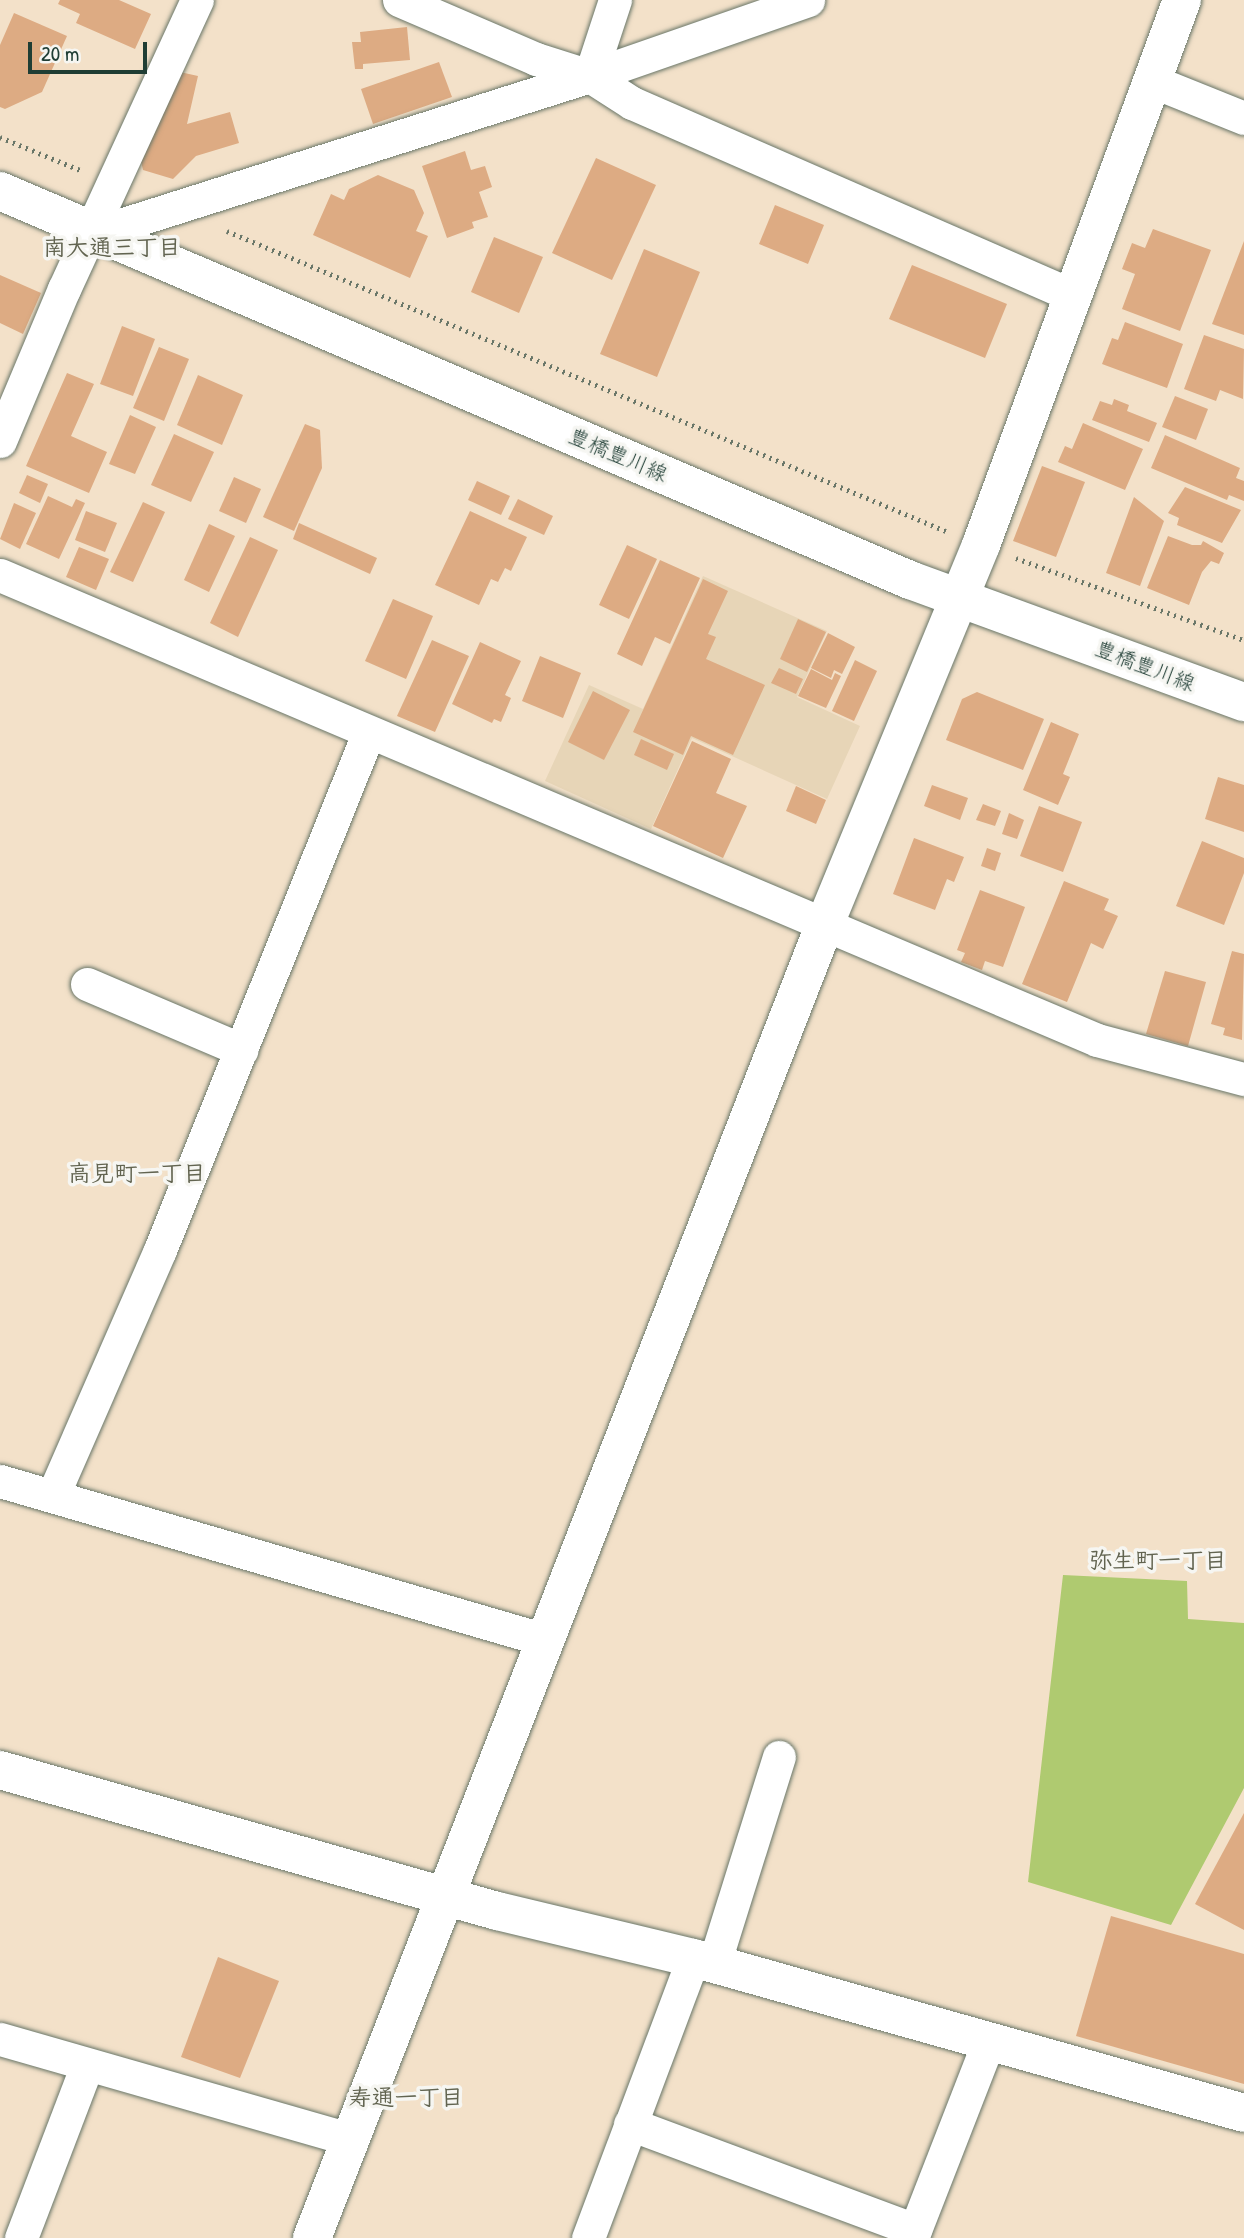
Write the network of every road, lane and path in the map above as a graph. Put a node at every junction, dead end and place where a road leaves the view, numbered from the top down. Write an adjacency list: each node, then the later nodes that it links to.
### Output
1 (197, 0): 10 (street)
2 (399, 0): 6 (street)
3 (615, 0): 6 (street)
4 (808, 0): 6 (street)
5 (1182, 0): 7 (street)
6 (590, 76): 12 (street); 14 (street)
7 (1152, 81): 8 (street); 14 (street)
8 (1244, 118)
9 (0, 137): 10 (path)
10 (113, 184): 13 (street)
11 (0, 191): 13 (street, 豊橋豊川線)
12 (173, 209): 13 (street); 16 (path)
13 (92, 234): 15 (street); 18 (street, 豊橋豊川線)
14 (1070, 295): 16 (street)
15 (0, 441)
16 (981, 545): 18 (street); 19 (path)
17 (0, 576): 21 (street)
18 (960, 598): 20 (street, 豊橋豊川線); 22 (street)
19 (1244, 640)
20 (1244, 702)
21 (368, 734): 22 (street); 24 (street)
22 (824, 926): 25 (street); 28 (street)
23 (87, 984): 24 (street)
24 (242, 1050): 27 (street)
25 (1244, 1079)
26 (0, 1481): 27 (street)
27 (53, 1495): 28 (street)
28 (545, 1640): 31 (street)
29 (779, 1757): 32 (street)
30 (0, 1770): 31 (street)
31 (449, 1898): 32 (street); 38 (street)
32 (703, 1961): 34 (street); 37 (street)
33 (0, 2039): 35 (street)
34 (989, 2040): 36 (street); 39 (street)
35 (87, 2065): 38 (street); 40 (street)
36 (1244, 2113)
37 (630, 2124): 39 (street); 42 (street)
38 (352, 2140): 41 (street)
39 (913, 2234)
40 (21, 2238)
41 (312, 2238)
42 (588, 2238)

